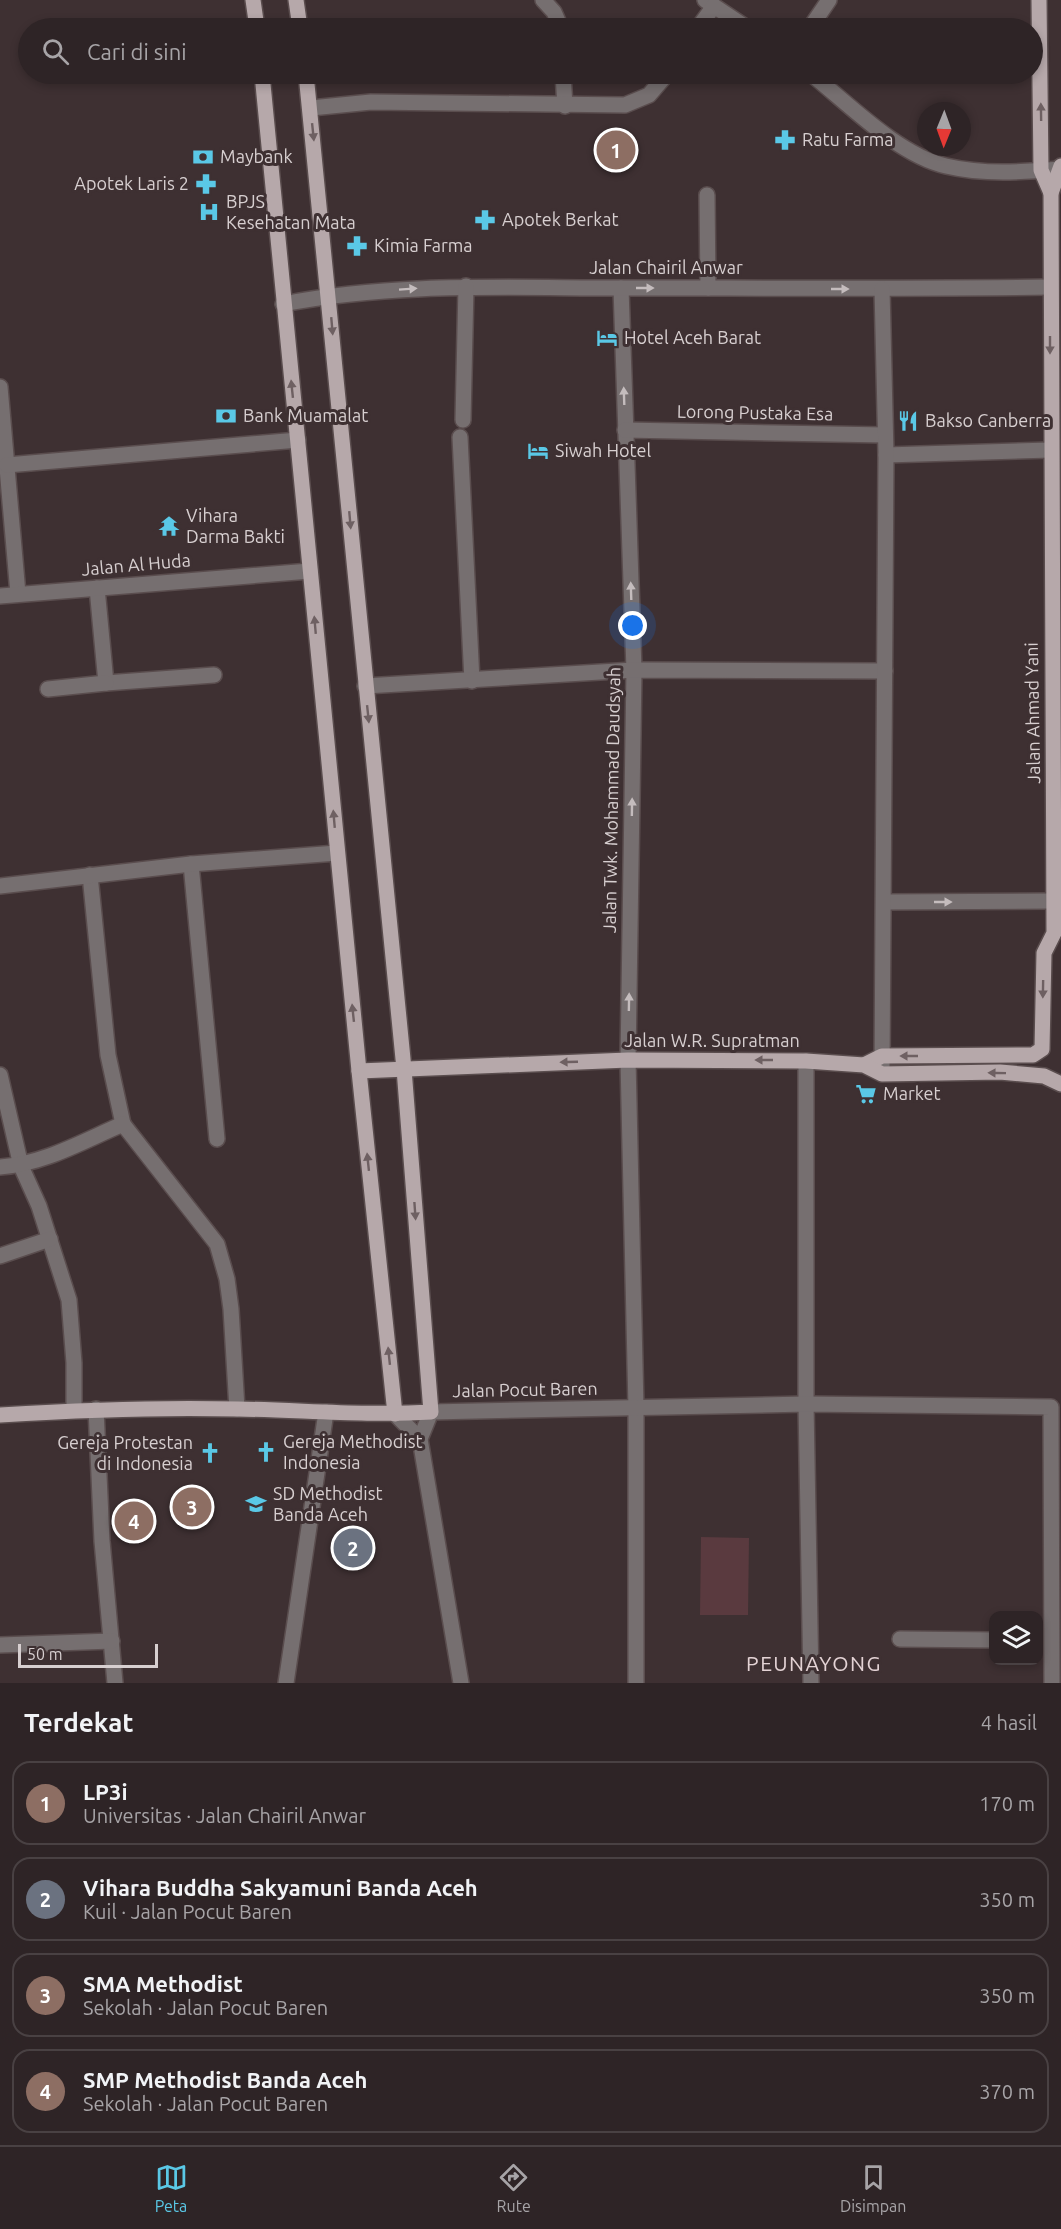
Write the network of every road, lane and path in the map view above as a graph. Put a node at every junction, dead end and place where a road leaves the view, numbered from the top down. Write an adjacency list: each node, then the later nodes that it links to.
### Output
1 (253, 0): 7 (main road)
2 (296, 0): 8 (main road)
3 (543, 0): 9 (street)
4 (829, 0): 12 (street)
5 (1039, 0): 13 (main road, Jalan Ahmad Yani, one-way to 5)
6 (709, 3): 10 (street); 11 (street)
7 (256, 18)
8 (299, 18)
9 (557, 18)
10 (702, 18)
11 (732, 18)
12 (817, 18)
13 (1039, 18)
14 (263, 84): 32 (main road)
15 (307, 84): 21 (main road)
16 (564, 84): 20 (street)
17 (658, 84): 20 (street)
18 (823, 84): 23 (street)
19 (1040, 84): 23 (main road, Jalan Ahmad Yani, one-way to 19)
20 (565, 106): 21 (street)
21 (311, 108): 31 (main road, one-way to 31)
22 (1061, 168): 23 (street); 24 (main road, Jalan Ahmad Yani)
23 (1041, 170): 24 (main road, Jalan Ahmad Yani)
24 (1051, 193): 27 (main road, Jalan Ahmad Yani)
25 (707, 195): 29 (street)
26 (466, 286): 28 (street, Jalan Chairil Anwar); 31 (street, Jalan Chairil Anwar, one-way to 26); 34 (street)
27 (1050, 287): 30 (street, Jalan Chairil Anwar); 39 (main road, Jalan Ahmad Yani, one-way to 39)
28 (621, 288): 29 (street, Jalan Chairil Anwar, one-way to 29); 35 (street, Jalan Twk. Mohammad Daudsyah, one-way to 28)
29 (708, 288): 30 (street, Jalan Chairil Anwar, one-way to 30)
30 (882, 289): 36 (street)
31 (329, 295): 32 (street, Jalan Chairil Anwar); 51 (main road, one-way to 51)
32 (283, 304): 38 (main road, one-way to 32)
33 (0, 387): 41 (street)
34 (463, 420)
35 (625, 430): 36 (street, Lorong Pustaka Esa); 46 (street, Jalan Twk. Mohammad Daudsyah, one-way to 35)
36 (885, 435): 40 (street)
37 (460, 437): 49 (street)
38 (298, 440): 41 (street); 42 (main road)
39 (1050, 450): 40 (street); 57 (main road, Jalan Ahmad Yani)
40 (886, 455): 47 (street)
41 (7, 465): 44 (street)
42 (310, 571): 43 (street, Jalan Al Huda); 53 (main road, one-way to 42)
43 (97, 588): 44 (street, Jalan Al Huda); 50 (street)
44 (18, 594): 45 (street, Jalan Al Huda)
45 (0, 596)
46 (634, 670): 47 (street); 49 (street); 61 (street, Jalan Twk. Mohammad Daudsyah, one-way to 46)
47 (885, 671): 58 (street)
48 (214, 675): 50 (street)
49 (472, 681): 51 (street)
50 (106, 683): 52 (street)
51 (365, 686): 64 (main road, one-way to 64)
52 (48, 689)
53 (337, 853): 54 (street); 65 (main road, one-way to 53)
54 (191, 864): 55 (street); 70 (street)
55 (90, 875): 56 (street); 69 (street)
56 (0, 886)
57 (1052, 901): 58 (street, one-way to 57); 59 (main road, Jalan Ahmad Yani)
58 (884, 902): 60 (street)
59 (1057, 939): 60 (main road, Jalan Ahmad Yani, one-way to 60)
60 (882, 1056): 63 (main road, Jalan Ahmad Yani); 66 (street)
61 (628, 1060): 62 (main road, Jalan W.R. Supratman, one-way to 61); 64 (main road, Jalan W.R. Supratman, one-way to 64); 76 (street, Jalan Twk. Mohammad Daudsyah)
62 (806, 1061): 63 (main road, Jalan W.R. Supratman); 75 (street)
63 (864, 1065): 66 (main road, Jalan W.R. Supratman)
64 (404, 1069): 65 (main road, Jalan W.R. Supratman); 81 (main road, one-way to 81)
65 (358, 1071): 82 (main road, one-way to 65)
66 (882, 1074): 68 (main road, Jalan W.R. Supratman, one-way to 66)
67 (0, 1075): 71 (street)
68 (1061, 1084)
69 (123, 1124): 71 (street); 78 (street)
70 (217, 1139)
71 (21, 1166): 72 (street); 73 (street)
72 (0, 1167)
73 (50, 1239): 74 (street); 79 (street)
74 (0, 1256)
75 (806, 1404): 76 (street, Jalan Pocut Baren); 88 (street, Jalan Pocut Baren); 94 (street)
76 (636, 1408): 81 (street, Jalan Pocut Baren); 93 (street, Jalan Twk. Mohammad Daudsyah)
77 (96, 1409): 78 (main road, Jalan Pocut Baren); 79 (main road, Jalan Pocut Baren); 87 (street)
78 (237, 1409): 80 (main road, Jalan Pocut Baren)
79 (74, 1410): 83 (main road, Jalan Pocut Baren)
80 (326, 1412): 82 (main road, Jalan Pocut Baren); 90 (street)
81 (431, 1412): 82 (main road, Jalan Pocut Baren); 84 (street)
82 (395, 1414): 84 (street)
83 (0, 1415)
84 (420, 1439): 92 (street)
85 (900, 1639): 86 (street)
86 (989, 1640)
87 (112, 1641): 89 (street); 91 (street)
88 (1045, 1641): 95 (street)
89 (0, 1644)
90 (284, 1682)
91 (115, 1683)
92 (461, 1683)
93 (636, 1683)
94 (811, 1683)
95 (1052, 1683)

